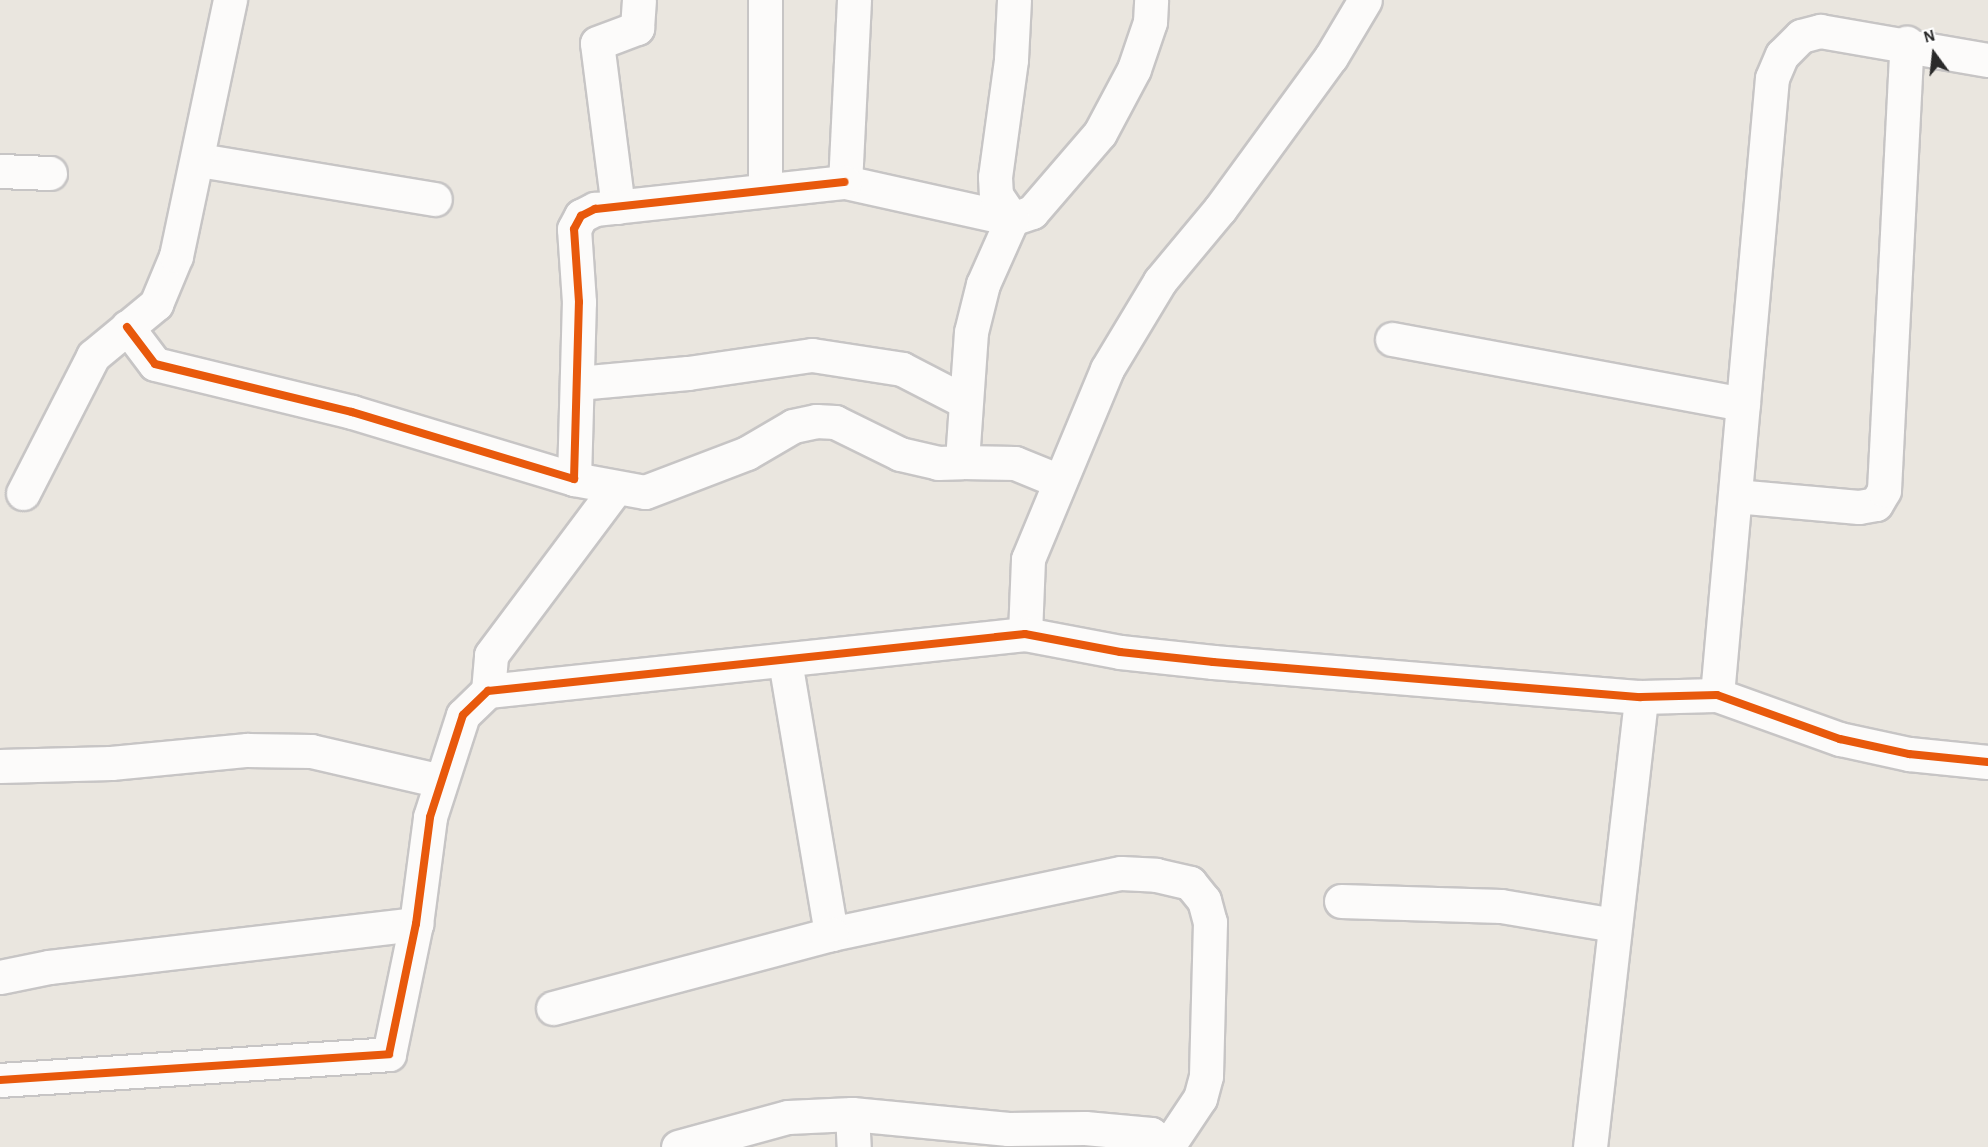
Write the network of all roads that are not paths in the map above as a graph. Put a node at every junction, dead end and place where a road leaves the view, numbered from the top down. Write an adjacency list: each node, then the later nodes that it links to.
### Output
1 (230, 0): 10 (street)
2 (639, 0): 16 (street)
3 (765, 0): 14 (street)
4 (854, 0): 13 (street)
5 (1014, 0): 17 (street)
6 (1151, 0): 17 (street)
7 (1365, 0): 25 (street)
8 (1906, 43): 9 (street); 22 (street); 28 (street)
9 (1988, 60)
10 (199, 160): 15 (street); 18 (street)
11 (0, 171): 12 (street)
12 (50, 173)
13 (845, 182): 14 (street); 17 (street)
14 (765, 189): 16 (street)
15 (435, 200)
16 (618, 207): 20 (street)
17 (1012, 219): 21 (street)
18 (128, 327): 24 (street); 27 (street)
19 (1392, 339): 22 (street)
20 (578, 383): 21 (street); 24 (street)
21 (964, 401): 23 (street)
22 (1743, 404): 28 (street)
23 (962, 462): 25 (street); 26 (street)
24 (574, 479): 26 (street)
25 (1059, 481): 29 (street)
26 (615, 489): 31 (street)
27 (23, 493)
28 (1735, 496): 32 (street)
29 (1025, 634): 30 (street); 33 (street)
30 (785, 661): 31 (street); 40 (street)
31 (488, 691): 36 (street)
32 (1717, 695): 33 (street); 34 (street)
33 (1641, 697): 39 (street)
34 (1988, 762)
35 (0, 766): 36 (street)
36 (441, 781): 38 (street)
37 (1341, 901): 39 (street)
38 (416, 924): 41 (street); 43 (street)
39 (1614, 926): 48 (street)
40 (831, 934): 42 (street); 45 (street)
41 (0, 977)
42 (553, 1008)
43 (0, 1080)
44 (852, 1114): 45 (street); 46 (street); 47 (street)
45 (1168, 1146)
46 (678, 1147)
47 (854, 1147)
48 (1590, 1147)

